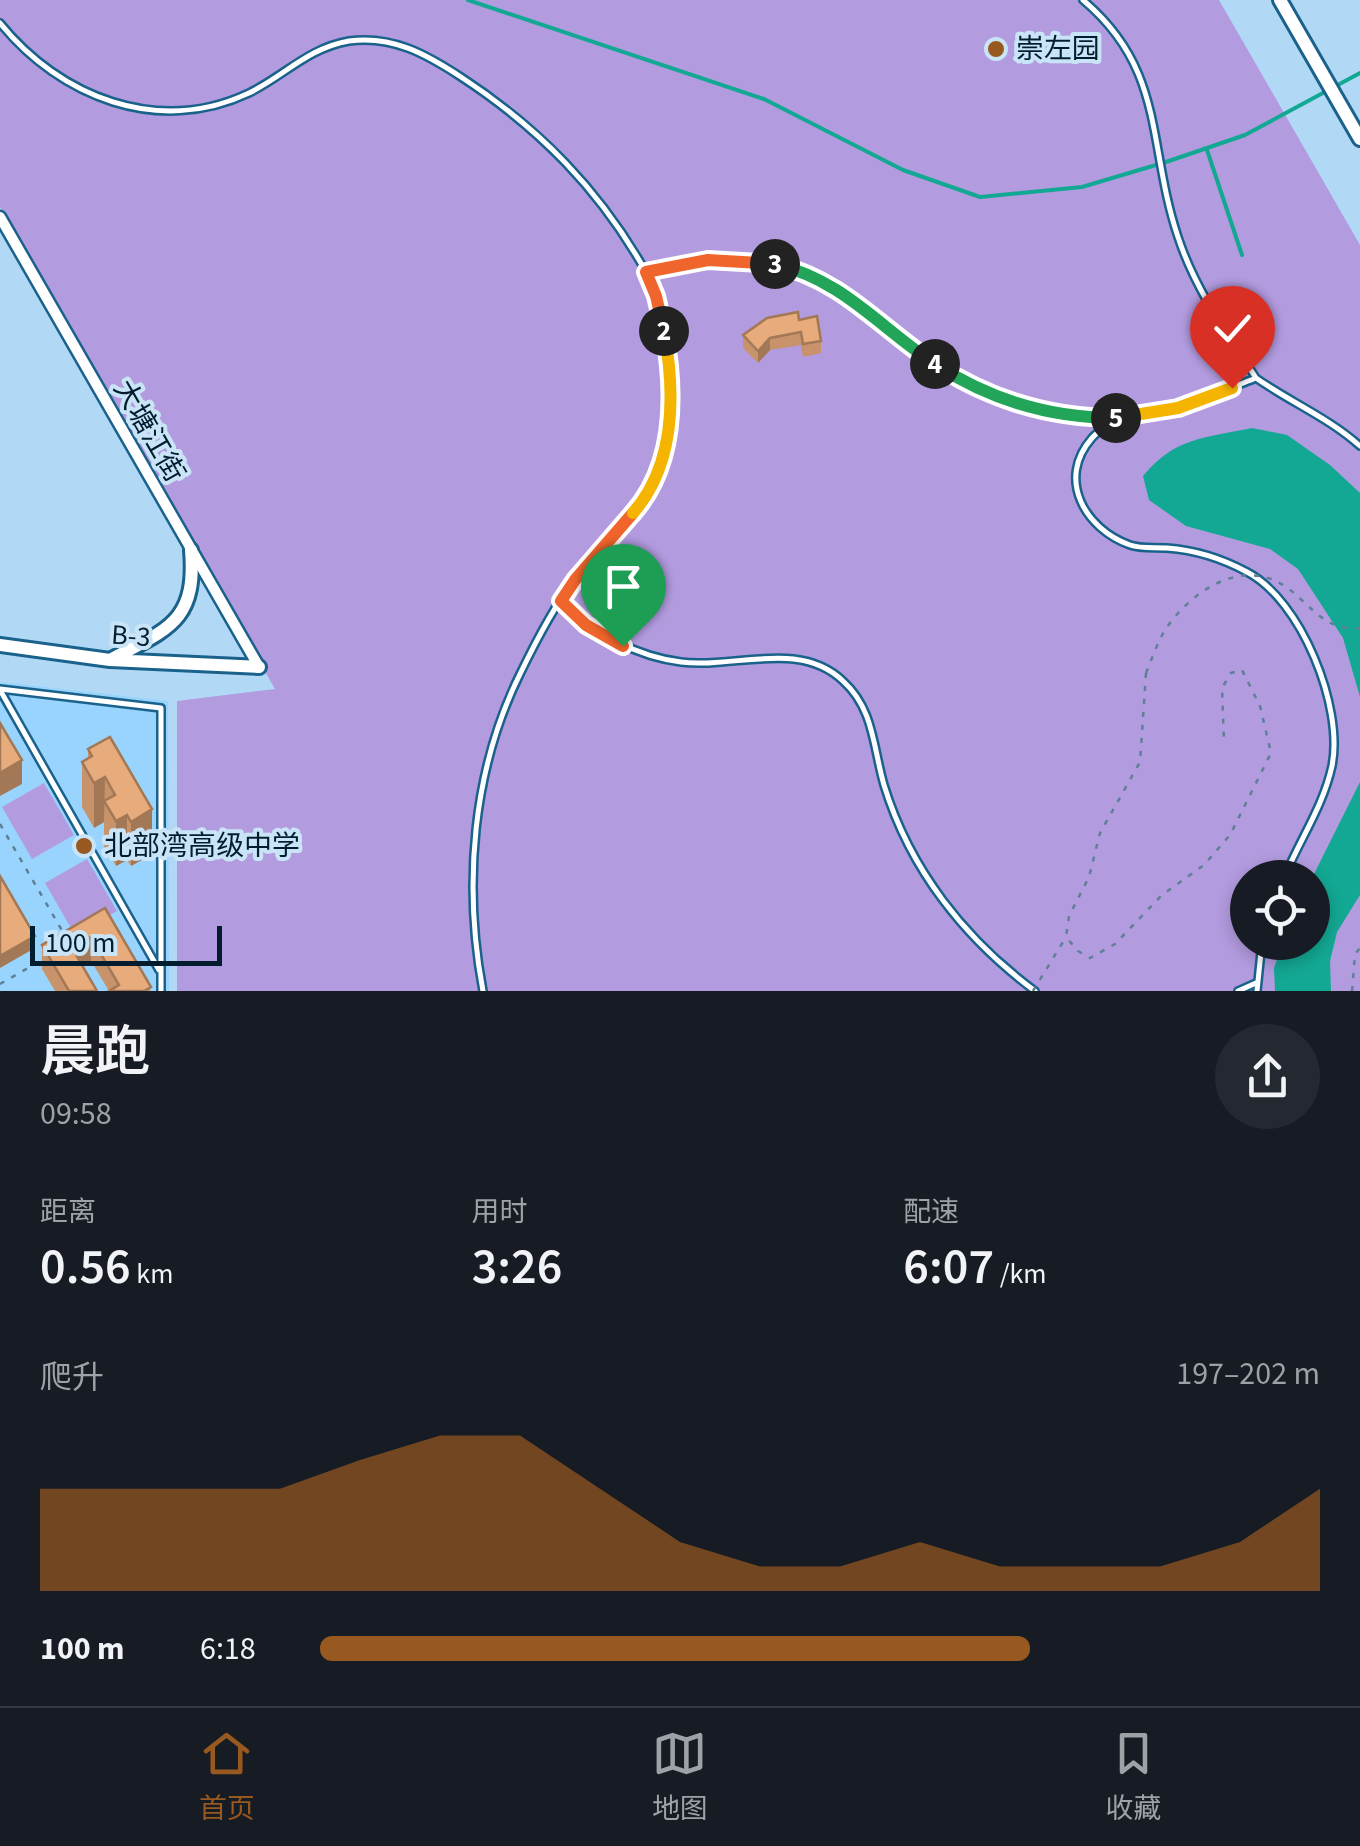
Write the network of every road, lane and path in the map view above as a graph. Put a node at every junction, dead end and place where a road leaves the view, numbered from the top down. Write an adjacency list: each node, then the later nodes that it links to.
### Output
1 (1082, 0): 7 (lane)
2 (1280, 0): 4 (street)
3 (0, 23): 6 (lane)
4 (1359, 138)
5 (0, 217): 10 (street, 大塘江街)
6 (646, 272): 8 (lane); 11 (lane)
7 (1256, 378): 8 (lane); 9 (lane)
8 (1118, 418): 19 (lane)
9 (1360, 446)
10 (191, 550): 14 (street); 15 (street, 大塘江街)
11 (561, 601): 29 (lane); 30 (lane)
12 (1360, 628): 20 (path, bridge)
13 (0, 645): 14 (street, B-3)
14 (110, 660): 15 (street, B-3)
15 (259, 668)
16 (0, 689): 25 (lane); 25 (lane)
17 (1224, 744): 20 (path)
18 (0, 824): 21 (path)
19 (1293, 860)
20 (1066, 937): 30 (path, bridge)
21 (70, 944)
22 (1360, 948): 32 (path)
23 (42, 960): 26 (path)
24 (1260, 960): 27 (lane)
25 (161, 972): 28 (lane)
26 (0, 984)
27 (1256, 987): 31 (lane)
28 (161, 991)
29 (483, 991)
30 (1034, 991)
31 (1238, 991)
32 (1352, 991)

